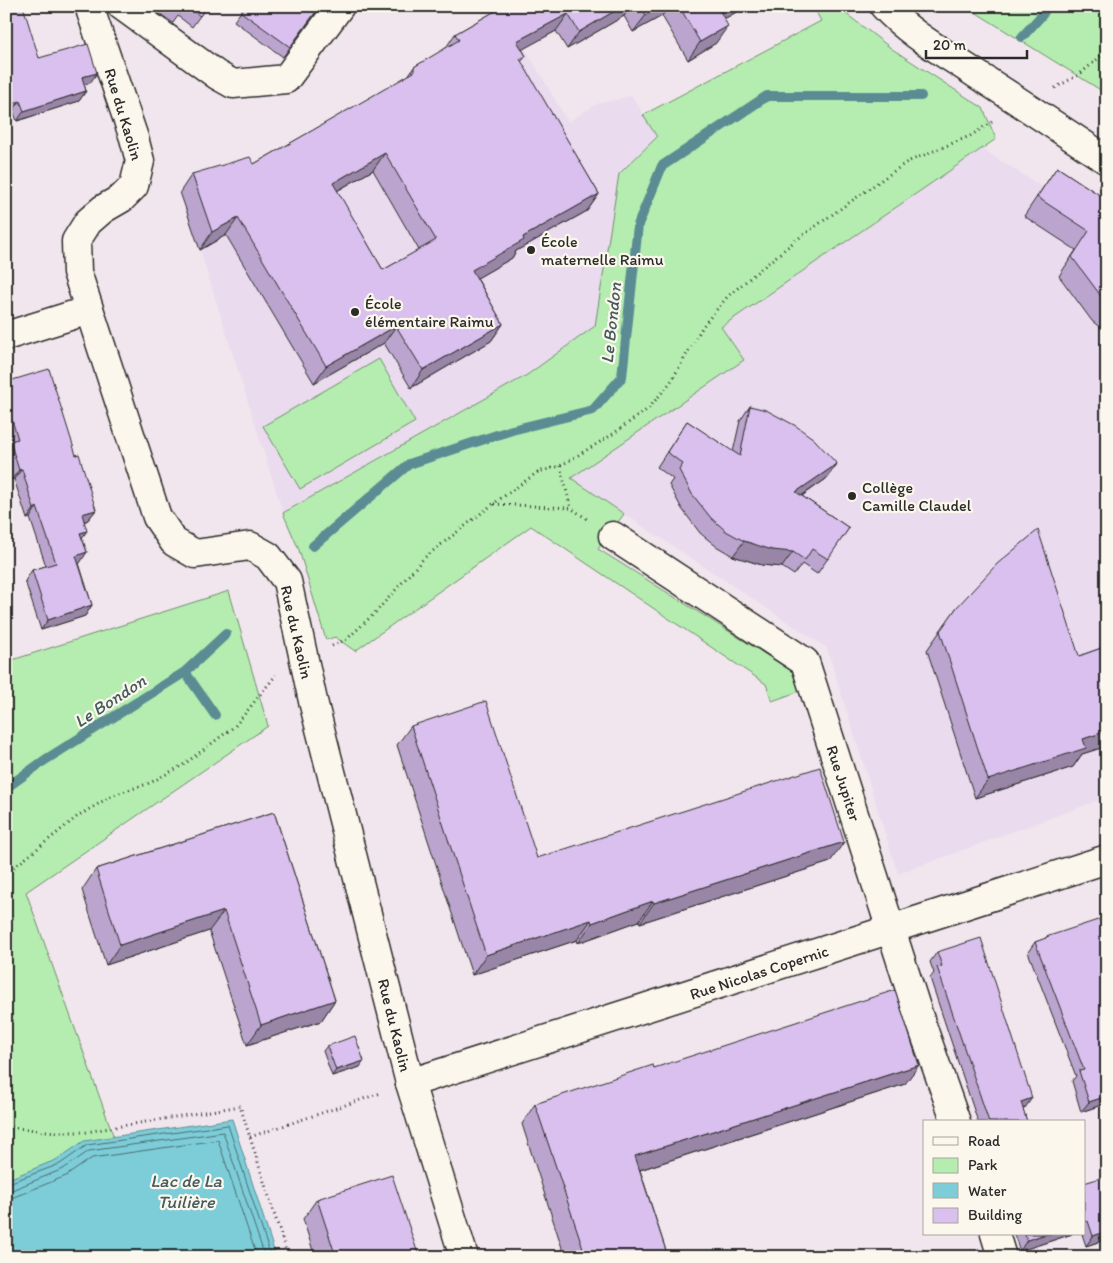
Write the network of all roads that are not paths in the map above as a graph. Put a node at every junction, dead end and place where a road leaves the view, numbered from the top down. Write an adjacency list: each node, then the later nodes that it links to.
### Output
1 (122, 6): 2 (street)
2 (340, 6)
3 (884, 6): 5 (street)
4 (88, 8): 6 (street, Rue du Kaolin)
5 (1107, 160)
6 (89, 310): 7 (street); 11 (street, Rue du Kaolin)
7 (6, 336)
8 (613, 536): 10 (street, Rue Jupiter)
9 (1107, 859): 10 (street, Rue Nicolas Copernic)
10 (892, 929): 11 (street, Rue Nicolas Copernic); 12 (street, Rue Jupiter)
11 (410, 1083): 14 (street, Rue du Kaolin)
12 (955, 1120)
13 (996, 1236): 15 (street)
14 (464, 1257)
15 (1002, 1257)

